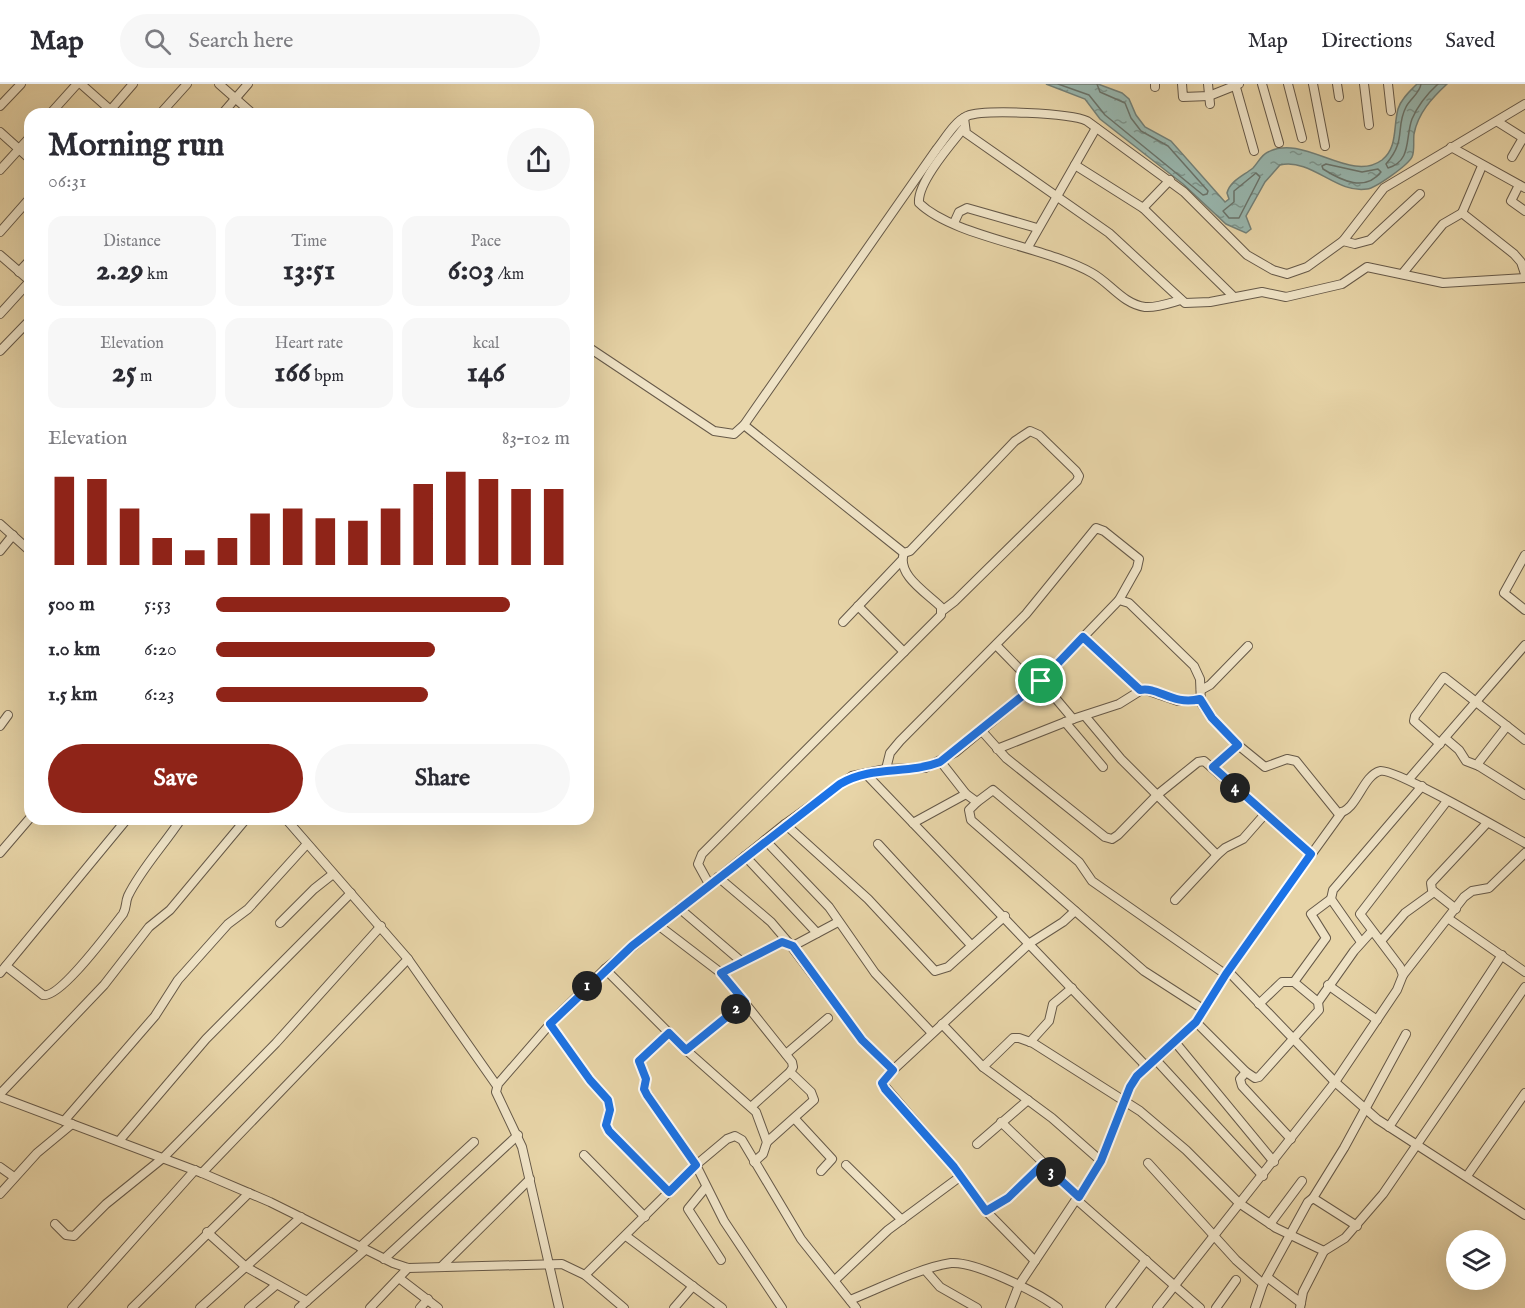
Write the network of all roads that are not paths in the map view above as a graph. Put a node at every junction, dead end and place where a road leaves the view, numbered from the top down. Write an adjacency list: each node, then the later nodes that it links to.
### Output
1 (21, 84): 20 (street)
2 (79, 84): 21 (street); 22 (street)
3 (133, 84): 23 (street)
4 (187, 84): 24 (street)
5 (219, 84): 17 (street)
6 (248, 84): 17 (street)
7 (1182, 84): 18 (street)
8 (1208, 84): 18 (street)
9 (1262, 84): 37 (street)
10 (1288, 84): 34 (street)
11 (1313, 84): 38 (street)
12 (1338, 84): 16 (street)
13 (1364, 84): 30 (street)
14 (1388, 84): 27 (street)
15 (1237, 85): 18 (street); 41 (street)
16 (1339, 97)
17 (236, 98): 25 (street); 26 (street)
18 (1209, 100)
19 (1525, 104): 29 (street)
20 (0, 106)
21 (56, 108)
22 (105, 108)
23 (115, 108)
24 (165, 108)
25 (227, 108)
26 (247, 108)
27 (1392, 111)
28 (964, 118): 31 (street); 32 (street); 73 (street)
29 (1498, 122): 35 (street); 39 (street)
30 (1370, 125)
31 (1096, 128): 44 (street); 47 (street)
32 (963, 129): 50 (street); 55 (street)
33 (0, 132): 40 (street)
34 (1302, 138)
35 (1524, 139): 43 (street)
36 (24, 143): 40 (street)
37 (1280, 143)
38 (1325, 146)
39 (1451, 147): 45 (street); 58 (street)
40 (19, 149): 42 (street); 46 (street)
41 (1254, 151)
42 (24, 154)
43 (1512, 157)
44 (1075, 165): 50 (street); 52 (street)
45 (1482, 166): 48 (street); 54 (street)
46 (0, 170)
47 (1170, 180): 52 (street); 58 (street)
48 (1522, 187): 53 (street)
49 (1420, 194): 58 (street)
50 (1057, 195): 56 (street); 68 (street)
51 (24, 205): 57 (street)
52 (1143, 208): 67 (street)
53 (1525, 211)
54 (1462, 213): 63 (street); 65 (street)
55 (954, 223): 56 (street); 59 (street)
56 (1037, 228): 59 (street)
57 (0, 232)
58 (1343, 241)
59 (1028, 247): 68 (street)
60 (0, 255): 62 (street)
61 (24, 267): 62 (street)
62 (19, 272): 64 (street)
63 (1403, 273): 65 (street); 67 (street)
64 (24, 276)
65 (1525, 276)
66 (24, 288): 69 (street)
67 (1234, 297): 68 (street)
68 (1181, 300)
69 (0, 314)
70 (24, 326): 71 (street)
71 (0, 351)
72 (594, 352): 73 (street)
73 (744, 425): 78 (street)
74 (0, 524): 75 (street)
75 (13, 536): 76 (street); 77 (street)
76 (24, 546)
77 (0, 551)
78 (902, 557): 81 (street); 83 (street); 83 (street)
79 (1524, 560): 82 (street)
80 (1119, 600): 85 (street); 86 (street); 92 (street)
81 (858, 606): 84 (street); 89 (street)
82 (1525, 610)
83 (942, 611): 89 (street)
84 (843, 622)
85 (1083, 637): 90 (street); 91 (street)
86 (996, 645): 90 (street); 109 (street)
87 (1525, 645): 94 (street)
88 (1248, 646): 92 (street)
89 (904, 652): 139 (street)
90 (1039, 683): 97 (street); 100 (street)
91 (1140, 690): 93 (street); 96 (street)
92 (1201, 690): 93 (street)
93 (1200, 699): 103 (street)
94 (1477, 702): 99 (street); 102 (street); 102 (street)
95 (8, 715): 98 (street)
96 (1085, 716): 97 (street); 114 (street)
97 (1069, 720): 104 (street); 107 (street)
98 (0, 726)
99 (1507, 726): 101 (street); 106 (street)
100 (981, 730): 104 (street); 105 (street)
101 (1525, 740)
102 (1443, 741): 106 (street); 111 (street)
103 (1238, 745): 108 (street); 118 (street)
104 (997, 749): 114 (street)
105 (940, 762): 109 (street); 113 (street)
106 (1479, 766): 115 (street)
107 (1103, 767)
108 (1213, 767): 114 (street); 119 (street)
109 (886, 769): 110 (street)
110 (865, 773): 121 (street); 122 (street)
111 (1409, 779): 112 (street); 118 (street)
112 (1422, 786): 116 (street); 142 (street)
113 (966, 794): 117 (street); 122 (street)
114 (1157, 795): 135 (street)
115 (1525, 795)
116 (1447, 801): 120 (street); 153 (street)
117 (977, 802): 146 (street); 165 (street)
118 (1342, 812): 134 (street)
119 (1265, 814): 134 (street); 135 (street)
120 (1487, 823): 129 (street); 140 (street)
121 (785, 824): 128 (street); 159 (street)
122 (913, 824): 147 (street)
123 (24, 825): 132 (street)
124 (122, 825): 163 (street)
125 (177, 825): 163 (street)
126 (241, 825): 200 (street)
127 (291, 825): 130 (street)
128 (765, 840): 136 (street); 149 (street)
129 (1525, 843)
130 (306, 844): 137 (street); 207 (street)
131 (878, 844): 159 (street)
132 (0, 853)
133 (1525, 853): 145 (street)
134 (1311, 854): 165 (street)
135 (1217, 855): 143 (street)
136 (745, 856): 138 (street); 154 (street)
137 (333, 874): 141 (street); 150 (street)
138 (718, 877): 139 (street); 158 (street)
139 (709, 884): 144 (street)
140 (1434, 892): 145 (street); 156 (street)
141 (351, 893): 152 (street); 211 (street)
142 (1331, 899): 155 (street); 170 (street)
143 (1175, 900)
144 (679, 908): 151 (street); 162 (street)
145 (1456, 909): 148 (street)
146 (1075, 911): 157 (street); 177 (street)
147 (1005, 916): 157 (street); 159 (street)
148 (1449, 919): 160 (street); 169 (street)
149 (838, 922): 154 (street); 184 (street)
150 (280, 923)
151 (658, 925): 164 (street); 168 (street)
152 (381, 926): 161 (street); 217 (street)
153 (1372, 931): 155 (street); 156 (street)
154 (817, 933): 158 (street)
155 (1361, 942): 171 (street)
156 (1381, 942): 169 (street)
157 (1030, 943): 173 (street); 182 (street)
158 (790, 944): 162 (street); 194 (street)
159 (971, 945)
160 (1502, 955): 166 (street); 208 (street)
161 (408, 959): 198 (street); 226 (street)
162 (742, 962): 168 (street)
163 (6, 966): 167 (street)
164 (605, 969): 181 (street); 183 (street)
165 (1227, 972): 176 (street); 177 (street)
166 (1525, 972)
167 (0, 973)
168 (721, 973): 174 (street)
169 (1403, 975): 179 (street)
170 (1294, 982): 175 (street); 176 (street)
171 (1328, 985): 175 (street); 179 (street)
172 (1525, 987): 215 (street)
173 (1072, 988): 187 (street); 192 (street)
174 (745, 1002): 189 (street); 190 (street)
175 (1318, 1002): 186 (street)
176 (1259, 1004): 186 (street)
177 (1203, 1009): 180 (street)
178 (828, 1018): 190 (street)
179 (1377, 1020): 197 (street)
180 (1196, 1022): 188 (street); 196 (street)
181 (550, 1024): 198 (street); 235 (street)
182 (942, 1024): 184 (street); 193 (street)
183 (669, 1033): 189 (street); 223 (street)
184 (932, 1033): 194 (street)
185 (1406, 1034): 204 (street)
186 (1294, 1041): 196 (street); 197 (street)
187 (1030, 1042): 193 (street); 202 (street)
188 (1175, 1042): 191 (street); 220 (street)
189 (686, 1050): 203 (street)
190 (786, 1054): 195 (street)
191 (1156, 1060): 192 (street); 229 (street)
192 (1146, 1065): 202 (street)
193 (982, 1067): 201 (street)
194 (893, 1070): 228 (street)
195 (790, 1072): 203 (street); 205 (street)
196 (1246, 1072): 210 (street)
197 (1335, 1082): 204 (street); 210 (street)
198 (497, 1086): 209 (street)
199 (1525, 1094): 230 (street)
200 (0, 1096): 207 (street)
201 (1028, 1100): 206 (street); 218 (street)
202 (1124, 1101): 218 (street); 240 (street)
203 (751, 1107): 213 (street)
204 (1366, 1109): 208 (street); 238 (street)
205 (795, 1119): 213 (street); 227 (street)
206 (1001, 1122): 214 (street); 222 (street)
207 (68, 1123): 211 (street); 231 (street)
208 (1389, 1127): 215 (street)
209 (518, 1135): 232 (street); 255 (street)
210 (1291, 1139): 220 (street)
211 (119, 1142): 217 (street)
212 (474, 1142): 253 (street)
213 (767, 1142): 219 (street)
214 (977, 1144)
215 (1416, 1144): 230 (street); 248 (street)
216 (584, 1155): 244 (street)
217 (163, 1158): 226 (street); 246 (street)
218 (1101, 1161): 239 (street)
219 (754, 1162): 223 (street); 266 (street)
220 (1274, 1162): 229 (street)
221 (1148, 1163): 250 (street)
222 (1043, 1164): 239 (street); 241 (street)
223 (696, 1165): 234 (street); 235 (street)
224 (846, 1165): 245 (street)
225 (0, 1167): 231 (street)
226 (198, 1171): 236 (street); 278 (street)
227 (821, 1172)
228 (961, 1176): 241 (street); 245 (street)
229 (1263, 1176): 240 (street)
230 (1467, 1176): 242 (street)
231 (15, 1178): 237 (street)
232 (530, 1179): 259 (street); 260 (street)
233 (1302, 1181): 247 (street)
234 (706, 1187): 256 (street); 289 (street)
235 (669, 1192): 244 (street)
236 (249, 1193): 243 (street); 249 (street)
237 (0, 1194)
238 (1313, 1198): 248 (street); 251 (street)
239 (1078, 1199): 257 (street); 258 (street)
240 (1239, 1203): 247 (street); 250 (street)
241 (986, 1211): 258 (street)
242 (1525, 1215)
243 (301, 1217): 253 (street); 261 (street)
244 (645, 1217): 252 (street)
245 (902, 1220): 266 (street)
246 (55, 1224)
247 (1270, 1224): 251 (street)
248 (1357, 1226): 254 (street)
249 (207, 1232): 261 (street); 279 (street)
250 (1214, 1235): 268 (street); 272 (street)
251 (1289, 1235): 254 (street); 268 (street)
252 (626, 1236): 264 (street); 271 (street)
253 (362, 1249): 255 (street); 275 (street)
254 (1324, 1251): 276 (street)
255 (384, 1259): 262 (street)
256 (721, 1260)
257 (1146, 1260): 272 (street); 294 (street)
258 (1035, 1261): 270 (street)
259 (549, 1262): 260 (street); 264 (street); 286 (street)
260 (442, 1266): 262 (street)
261 (246, 1267): 269 (street); 280 (street)
262 (408, 1268): 265 (street)
263 (926, 1271): 270 (street); 274 (street); 291 (street)
264 (585, 1275): 287 (street)
265 (399, 1278): 273 (street); 283 (street)
266 (835, 1280): 274 (street)
267 (1236, 1280): 297 (street)
268 (1265, 1280): 276 (street); 298 (street)
269 (276, 1285): 275 (street); 281 (street)
270 (1019, 1285): 292 (street); 293 (street)
271 (693, 1286): 277 (street); 288 (street)
272 (1174, 1286): 295 (street); 296 (street)
273 (428, 1299): 284 (street); 285 (street)
274 (850, 1300): 290 (street)
275 (307, 1301): 282 (street)
276 (1300, 1305)
277 (719, 1307)
278 (72, 1308)
279 (132, 1308)
280 (200, 1308)
281 (249, 1308)
282 (299, 1308)
283 (370, 1308)
284 (420, 1308)
285 (438, 1308)
286 (559, 1308)
287 (624, 1308)
288 (674, 1308)
289 (782, 1308)
290 (856, 1308)
291 (976, 1308)
292 (1010, 1308)
293 (1058, 1308)
294 (1110, 1308)
295 (1157, 1308)
296 (1200, 1308)
297 (1216, 1308)
298 (1255, 1308)

